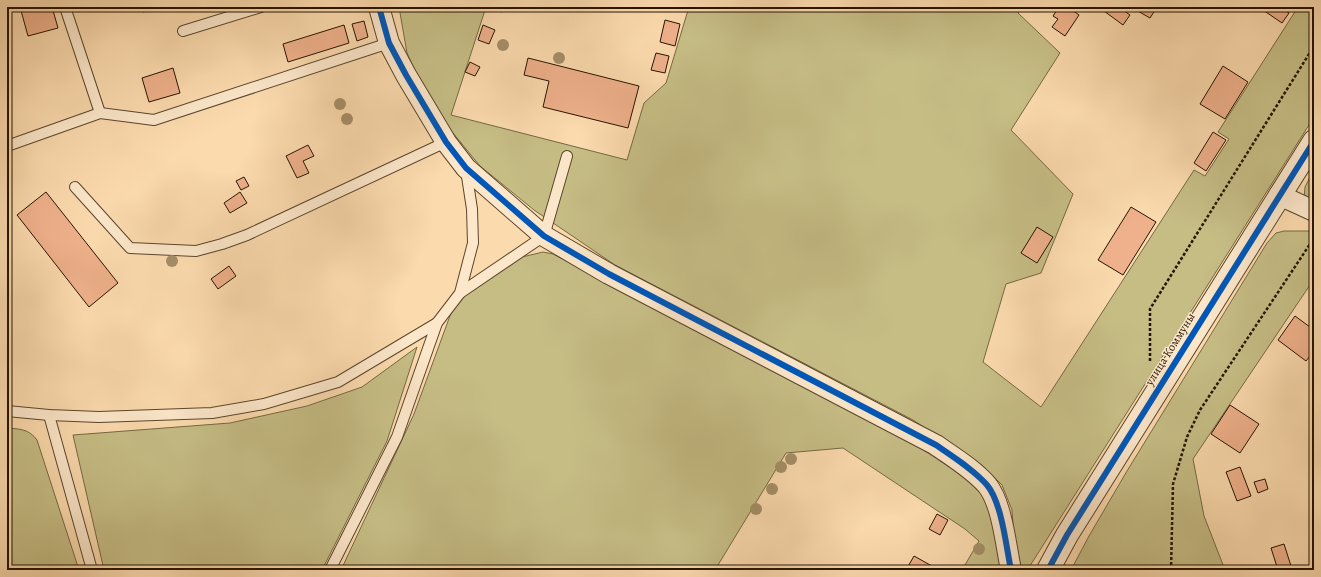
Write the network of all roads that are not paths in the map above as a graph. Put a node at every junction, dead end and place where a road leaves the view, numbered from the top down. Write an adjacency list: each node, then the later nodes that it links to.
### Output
1 (65, 7): 6 (lane)
2 (261, 7): 4 (lane)
3 (379, 7): 5 (street)
4 (183, 31)
5 (389, 43): 6 (lane); 8 (street)
6 (100, 113): 9 (lane)
7 (1314, 141): 13 (street, улица Коммуны)
8 (446, 142): 11 (street); 12 (lane)
9 (7, 146)
10 (567, 156): 15 (lane)
11 (466, 168): 15 (street); 16 (lane)
12 (75, 187)
13 (1279, 195): 14 (street); 23 (street, улица Коммуны)
14 (1314, 211)
15 (544, 236): 16 (lane); 22 (street)
16 (460, 293): 17 (lane)
17 (437, 323): 19 (lane); 21 (lane)
18 (7, 411): 19 (lane)
19 (49, 415): 20 (lane)
20 (92, 570)
21 (330, 570)
22 (1011, 570)
23 (1048, 570)

